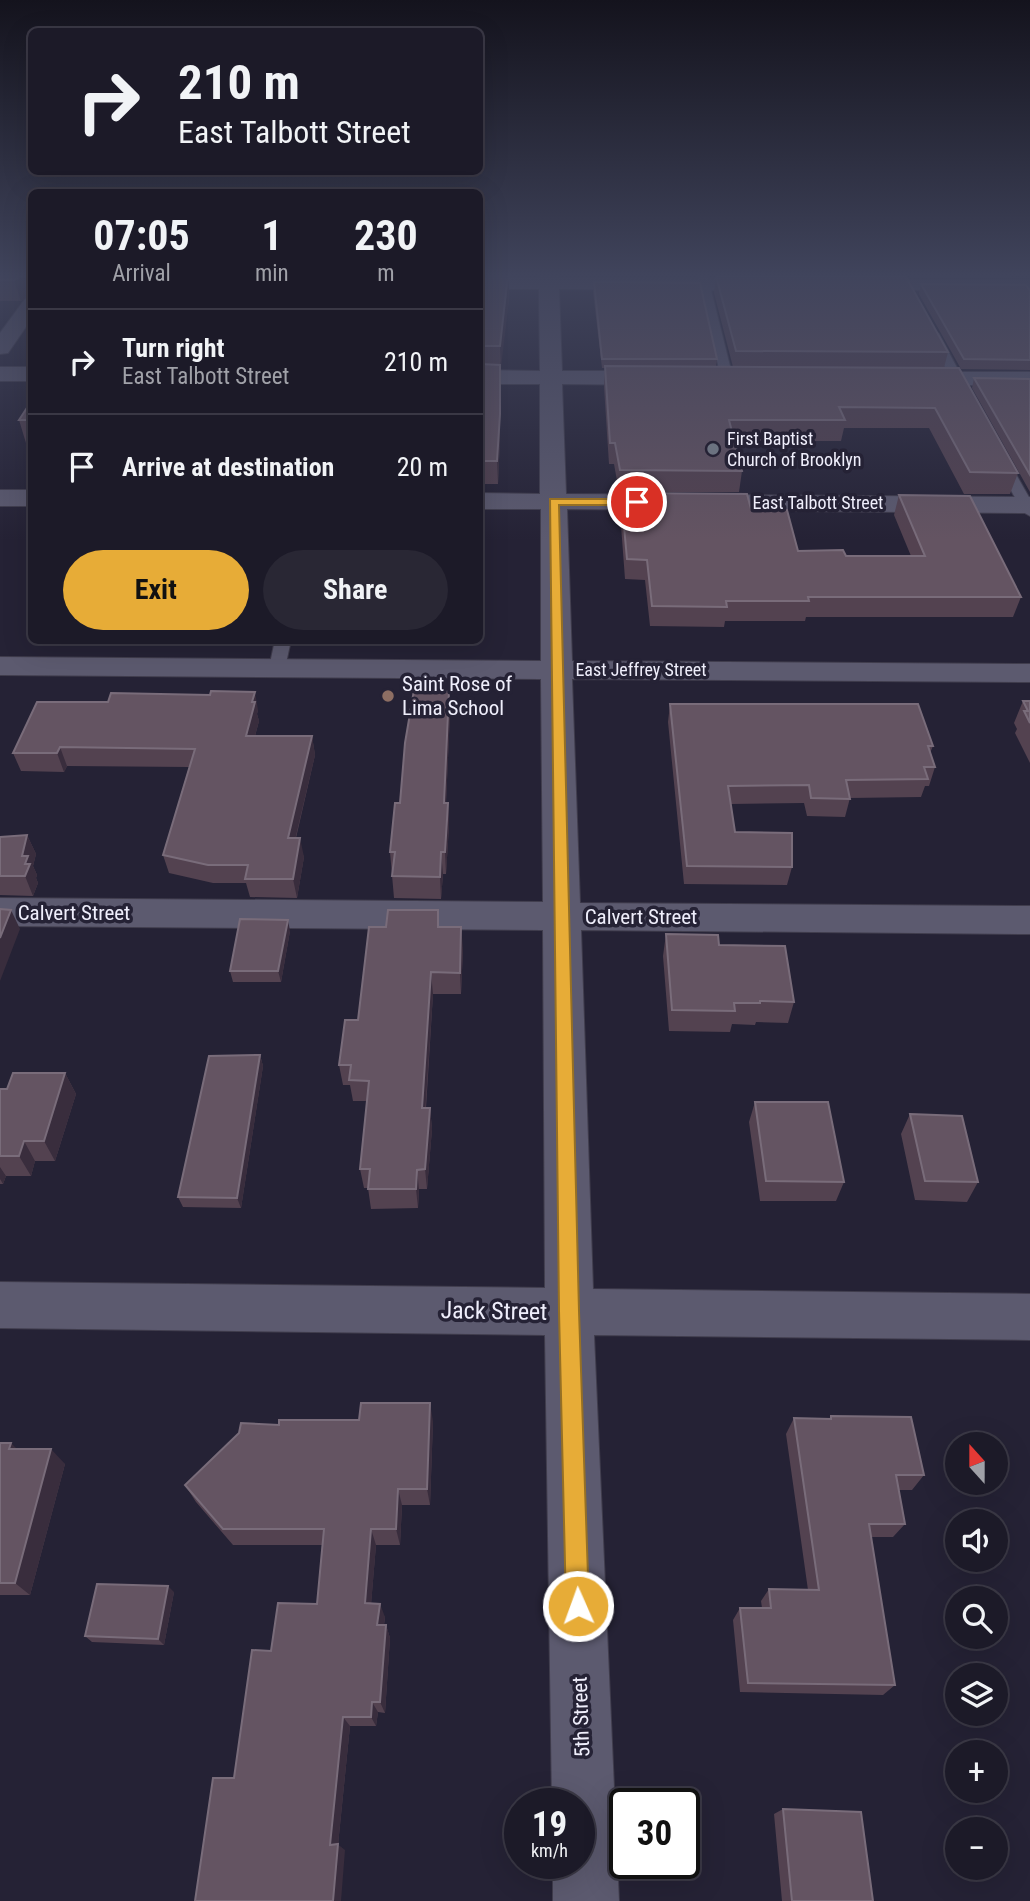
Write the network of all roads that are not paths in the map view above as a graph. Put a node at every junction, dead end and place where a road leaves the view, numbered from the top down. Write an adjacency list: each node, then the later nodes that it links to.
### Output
1 (552, 363): 7 (street, 5th Street)
2 (723, 363): 10 (lane)
3 (948, 363): 13 (lane)
4 (0, 374): 5 (street)
5 (28, 374)
6 (483, 377): 7 (street)
7 (552, 377): 8 (street); 20 (street, 5th Street)
8 (676, 378)
9 (701, 378): 10 (street)
10 (727, 378): 11 (street)
11 (754, 378)
12 (889, 379): 13 (street)
13 (957, 379): 14 (street); 15 (lane)
14 (1030, 379)
15 (971, 404)
16 (995, 449): 21 (lane)
17 (0, 498): 18 (street)
18 (28, 498)
19 (483, 501): 20 (street, East Talbott Street)
20 (554, 501): 21 (street, East Talbott Street); 24 (street, 5th Street)
21 (1029, 507)
22 (280, 654): 23 (street, East Jeffrey Street); 24 (street, East Jeffrey Street)
23 (0, 666)
24 (557, 670): 25 (street, East Jeffrey Street); 27 (street, 5th Street)
25 (1030, 673)
26 (0, 912): 27 (street, Calvert Street)
27 (562, 916): 28 (street, Calvert Street); 30 (street, 5th Street)
28 (1030, 919)
29 (0, 1305): 30 (street, Jack Street)
30 (569, 1311): 31 (street, Jack Street); 32 (street, 5th Street)
31 (1030, 1317)
32 (586, 1901)

